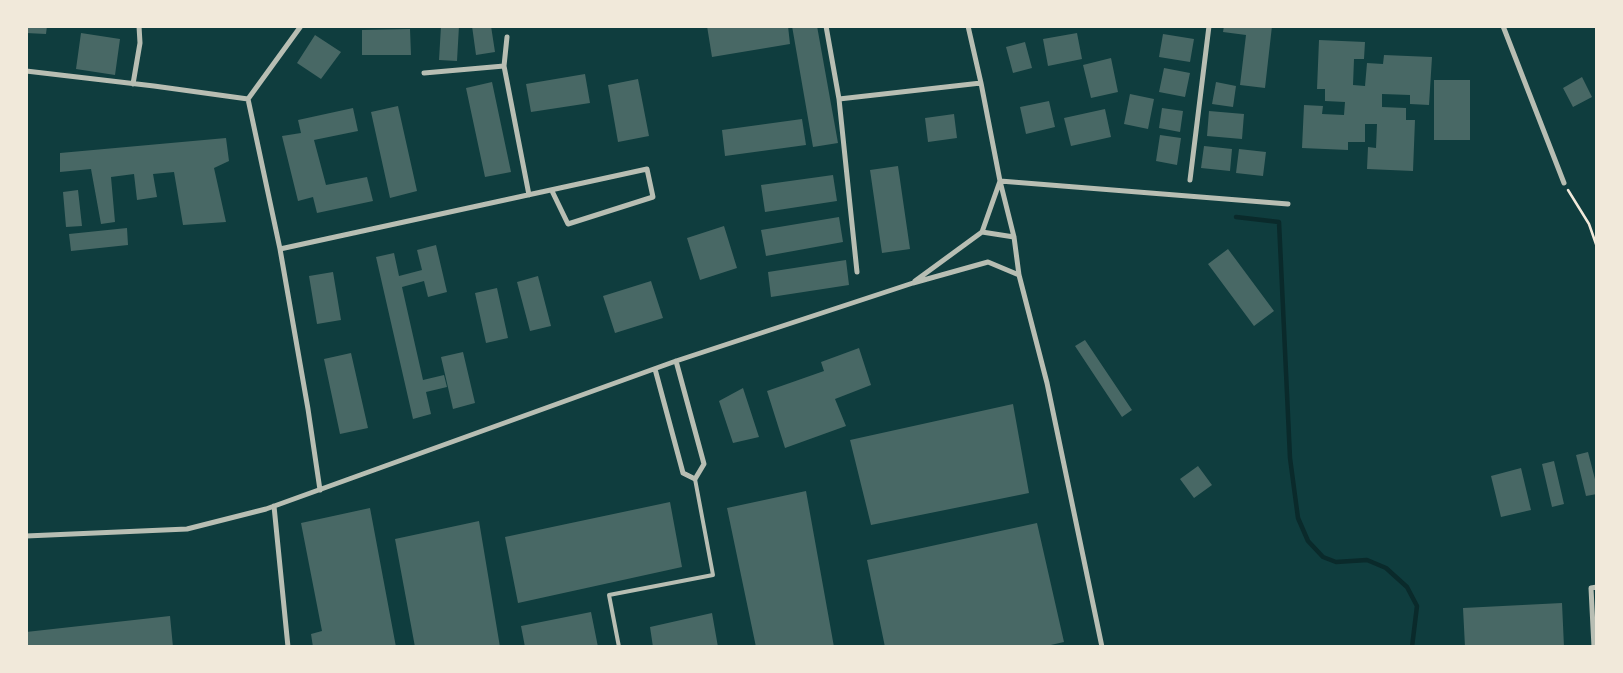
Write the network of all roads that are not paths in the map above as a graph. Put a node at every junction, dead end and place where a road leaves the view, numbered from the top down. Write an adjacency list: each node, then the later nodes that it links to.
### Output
1 (139, 26): 12 (street)
2 (301, 26): 13 (street)
3 (826, 26): 14 (street)
4 (968, 26): 11 (street)
5 (1209, 26): 15 (street)
6 (1503, 26): 17 (street)
7 (507, 37): 8 (street)
8 (504, 66): 10 (street); 19 (street)
9 (26, 71): 12 (street)
10 (424, 73)
11 (981, 83): 14 (street); 16 (street)
12 (133, 84): 13 (street)
13 (248, 99): 23 (street)
14 (839, 99): 24 (street)
15 (1190, 180)
16 (1000, 181): 20 (street); 21 (street); 22 (street)
17 (1564, 183)
18 (552, 190): 18 (street); 19 (street)
19 (529, 196): 23 (street)
20 (1288, 204)
21 (982, 232): 22 (street); 26 (street)
22 (1014, 237): 25 (street)
23 (280, 249): 30 (street)
24 (857, 272)
25 (1019, 275): 26 (street); 36 (street)
26 (912, 283): 27 (street)
27 (676, 361): 28 (street); 29 (street)
28 (655, 369): 29 (street); 30 (street)
29 (695, 479): 35 (lane)
30 (320, 490): 31 (street)
31 (274, 506): 32 (street); 34 (street)
32 (26, 536)
33 (1597, 588): 37 (street)
34 (288, 647)
35 (619, 647)
36 (1102, 647)
37 (1594, 647)

